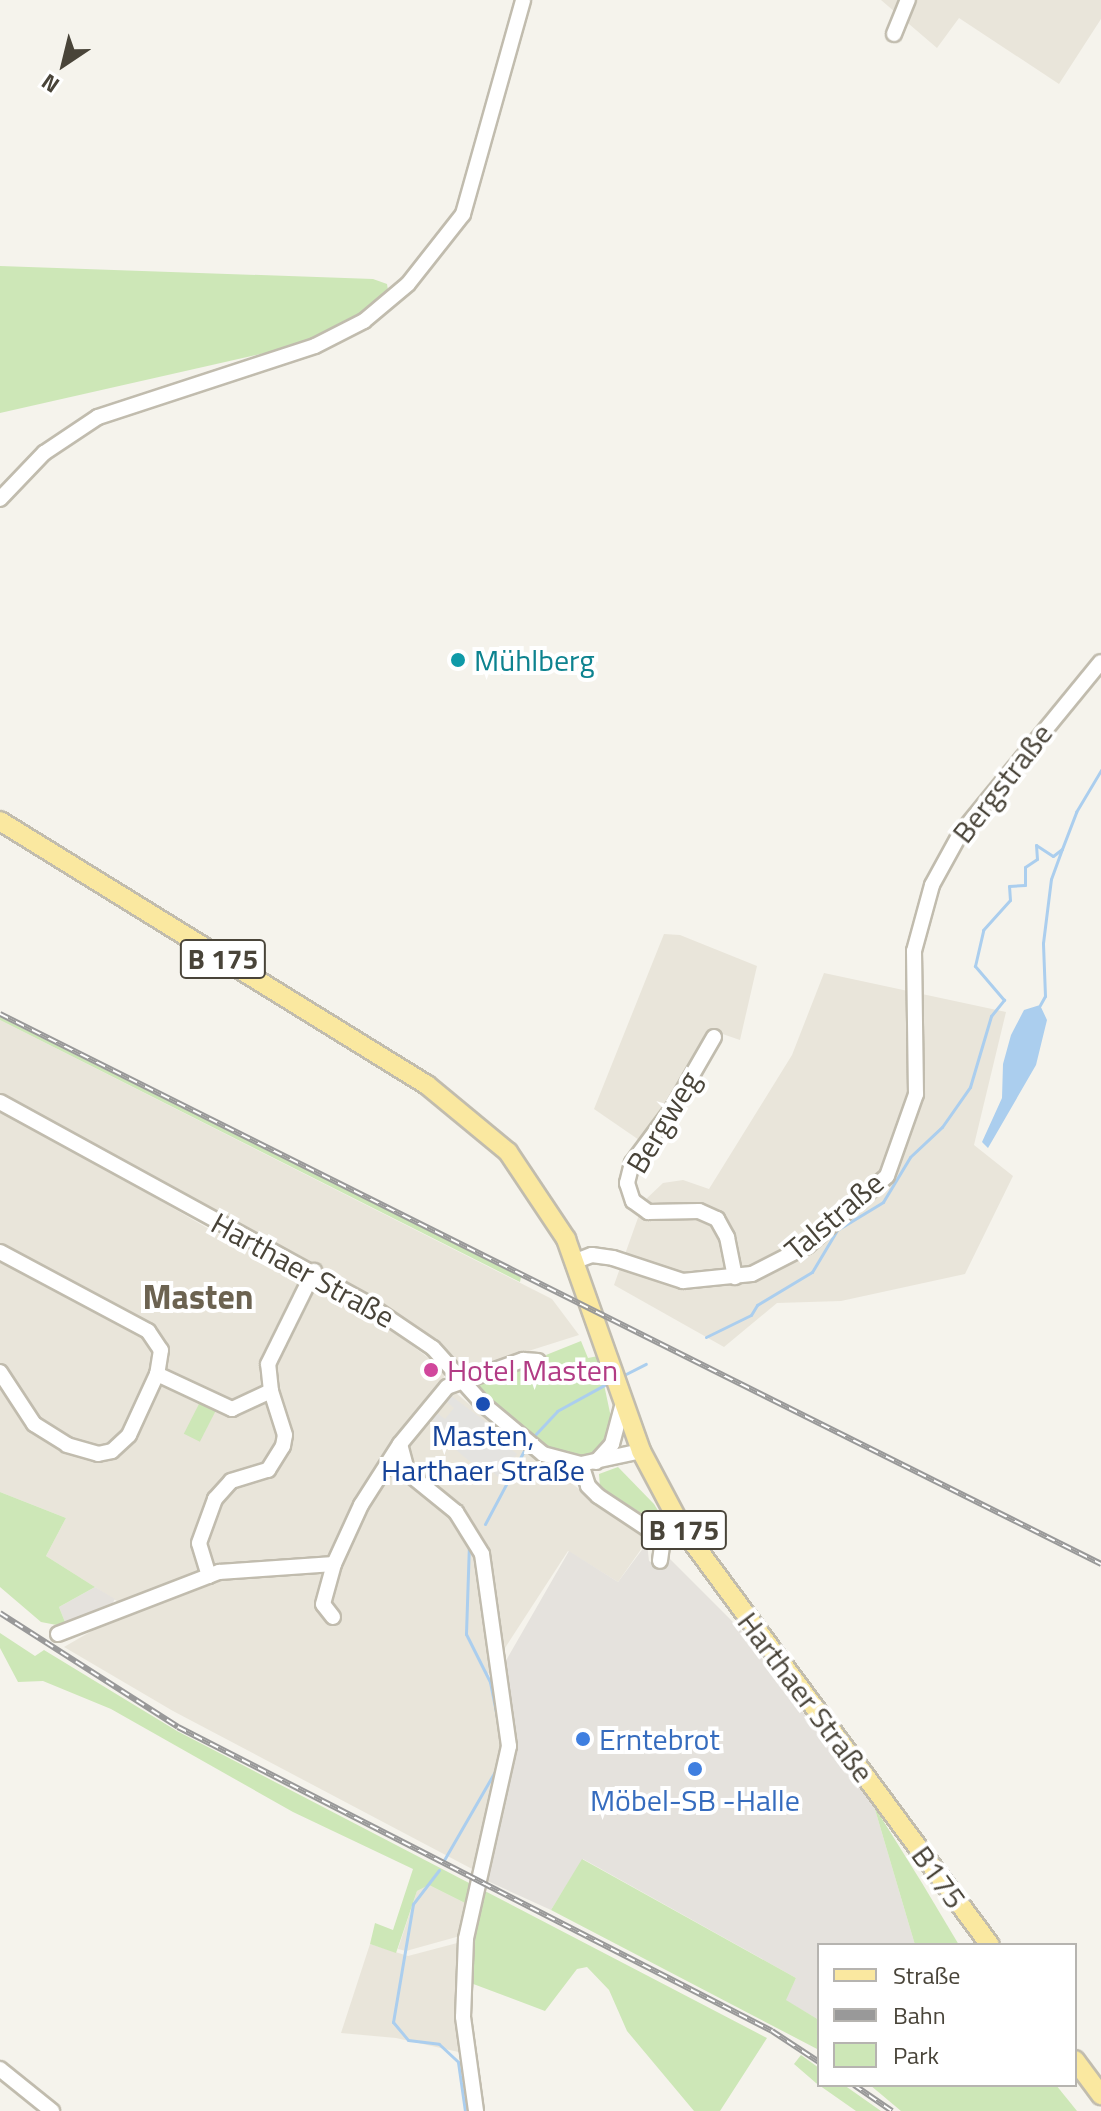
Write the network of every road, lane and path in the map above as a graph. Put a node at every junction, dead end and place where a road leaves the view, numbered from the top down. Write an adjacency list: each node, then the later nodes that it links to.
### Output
1 (523, 0): 4 (street)
2 (908, 0): 3 (street)
3 (894, 34)
4 (0, 499)
5 (1101, 662): 7 (street, Bergstraße)
6 (0, 821): 11 (main road, B 175)
7 (923, 916): 13 (street, Talstraße)
8 (714, 1037): 13 (street, Bergweg)
9 (0, 1102): 12 (street, Harthaer Straße)
10 (0, 1252): 16 (street)
11 (576, 1261): 13 (street, Talstraße); 18 (main road, Harthaer Straße / B 175)
12 (314, 1271): 17 (street, Harthaer Straße); 19 (street)
13 (735, 1277)
14 (538, 1361): 17 (street)
15 (0, 1372): 16 (street)
16 (157, 1374): 19 (street)
17 (461, 1380): 20 (street); 22 (street, Harthaer Straße)
18 (618, 1388): 21 (main road, Harthaer Straße / B 175); 22 (street)
19 (271, 1391): 25 (street)
20 (400, 1444): 24 (street); 34 (street)
21 (641, 1451): 22 (street); 28 (main road, Harthaer Straße / B 175)
22 (588, 1464): 23 (street)
23 (660, 1561)
24 (334, 1564): 25 (street); 26 (street)
25 (209, 1576): 27 (street)
26 (333, 1617)
27 (58, 1634)
28 (897, 1819): 29 (main road, B175 / B 175)
29 (986, 1940)
30 (1077, 2063): 32 (main road)
31 (0, 2069): 33 (street)
32 (1101, 2095)
33 (52, 2111)
34 (476, 2111)

